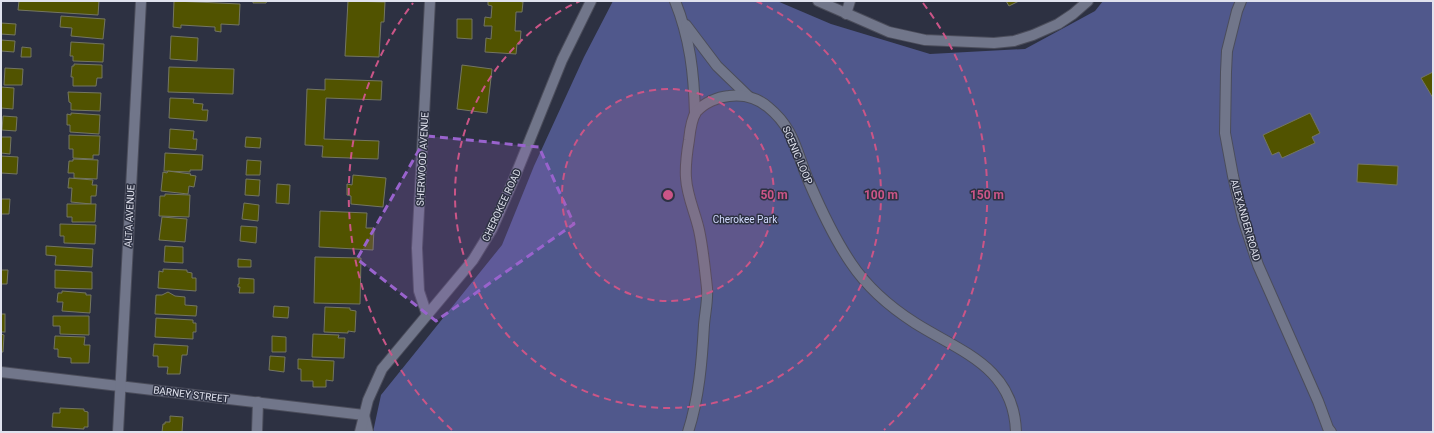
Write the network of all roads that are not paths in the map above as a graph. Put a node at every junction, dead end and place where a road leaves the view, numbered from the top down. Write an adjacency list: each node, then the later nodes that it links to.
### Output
1 (141, 1): 15 (street, ALTA AVENUE)
2 (430, 1): 13 (street, SHERWOOD AVENUE)
3 (592, 1): 13 (street, CHEROKEE ROAD)
4 (675, 1): 10 (street)
5 (818, 1): 9 (street)
6 (850, 1): 9 (street)
7 (1088, 1): 9 (street)
8 (1241, 1): 18 (street, ALEXANDER ROAD)
9 (846, 14)
10 (682, 20): 11 (street); 12 (street)
11 (748, 96): 12 (street, SCENIC LOOP); 24 (street, SCENIC LOOP)
12 (695, 114): 23 (street)
13 (427, 315): 17 (street, CHEROKEE ROAD)
14 (1, 372): 15 (street, BARNEY STREET)
15 (120, 386): 16 (street, BARNEY STREET); 19 (street, ALTA AVENUE)
16 (258, 402): 17 (street, BARNEY STREET); 20 (street)
17 (364, 414): 21 (street, CHEROKEE ROAD); 22 (street)
18 (1328, 431)
19 (118, 432)
20 (257, 432)
21 (360, 432)
22 (368, 432)
23 (688, 432)
24 (1016, 432)

